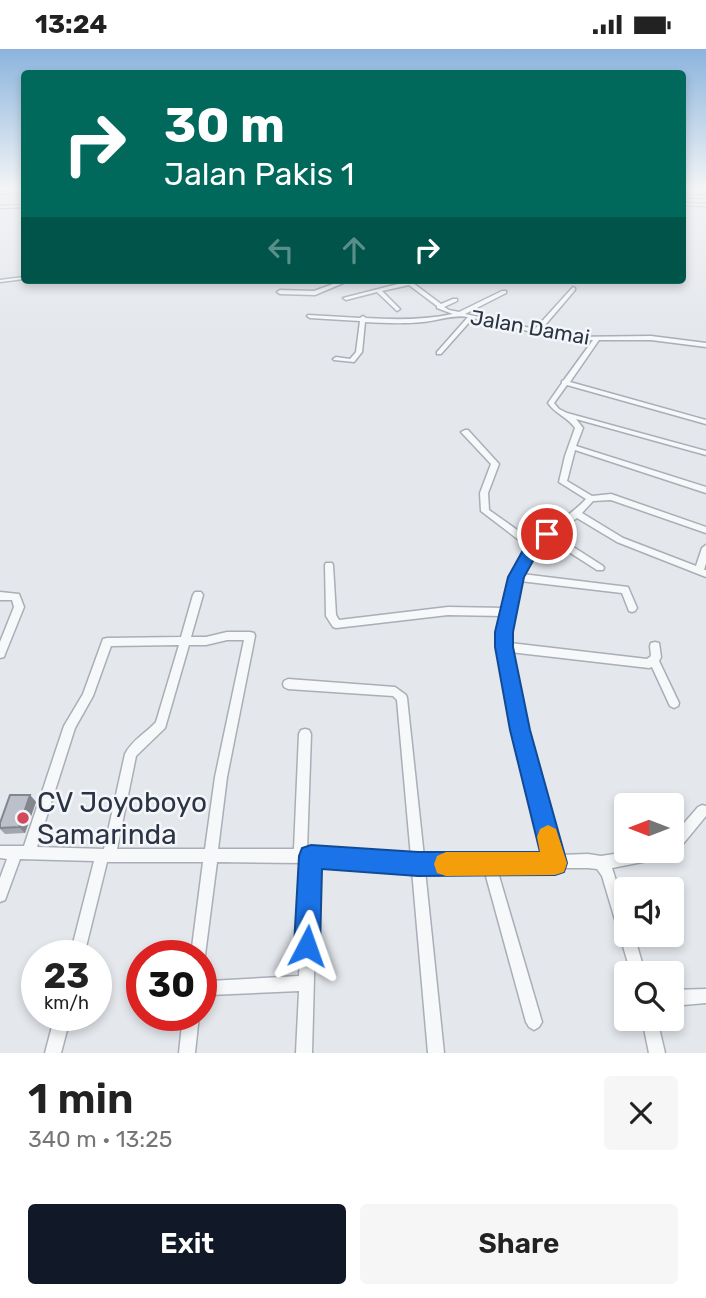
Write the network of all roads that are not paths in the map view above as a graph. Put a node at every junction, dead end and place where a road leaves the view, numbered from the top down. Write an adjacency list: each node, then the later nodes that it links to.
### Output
1 (21, 278): 2 (street)
2 (0, 281)
3 (336, 284): 9 (street)
4 (350, 284): 11 (street)
5 (400, 284): 8 (street)
6 (410, 284): 14 (street, Jalan Damai)
7 (573, 289): 20 (street)
8 (378, 290): 11 (street); 15 (street)
9 (280, 292)
10 (504, 292): 16 (street)
11 (363, 294): 12 (street)
12 (346, 298)
13 (455, 300): 14 (street)
14 (439, 307): 16 (street, Jalan Damai)
15 (397, 309)
16 (459, 314): 18 (street, Jalan Damai); 19 (street)
17 (310, 316): 19 (street)
18 (471, 317): 20 (street, Jalan Damai); 23 (street)
19 (363, 318): 24 (street)
20 (537, 331): 21 (street, Jalan Damai)
21 (596, 340): 22 (street, Jalan Damai); 25 (street)
22 (706, 345)
23 (439, 353)
24 (336, 359)
25 (564, 382): 26 (street); 27 (street)
26 (566, 414): 29 (street); 30 (street)
27 (706, 422)
28 (465, 432): 36 (street)
29 (573, 447): 31 (street); 32 (street)
30 (706, 453)
31 (706, 491)
32 (591, 499): 33 (street); 34 (street)
33 (577, 514): 35 (street); 40 (street)
34 (706, 530)
35 (547, 534): 36 (street); 39 (street)
36 (533, 547): 41 (street)
37 (706, 548): 40 (street)
38 (329, 565): 45 (street)
39 (600, 569)
40 (702, 573)
41 (516, 577): 44 (street); 45 (street)
42 (198, 595): 46 (street)
43 (0, 596): 49 (street)
44 (632, 608)
45 (508, 612): 48 (street)
46 (187, 640): 57 (street); 58 (street); 60 (street)
47 (655, 646): 50 (street)
48 (504, 647): 50 (street); 62 (street)
49 (0, 654)
50 (654, 661): 52 (street)
51 (288, 684): 64 (street)
52 (674, 703)
53 (305, 734): 59 (street)
54 (702, 811): 55 (street)
55 (684, 833)
56 (0, 852): 57 (street)
57 (22, 853): 58 (street); 66 (street)
58 (106, 855): 60 (street); 67 (street)
59 (305, 856): 60 (street); 64 (street); 70 (street)
60 (210, 857): 68 (street)
61 (614, 861): 63 (street)
62 (555, 863): 63 (street); 65 (street)
63 (601, 863): 69 (street)
64 (418, 864): 65 (street); 81 (street)
65 (489, 864): 74 (street)
66 (0, 895)
67 (81, 940)
68 (200, 940)
69 (634, 961)
70 (305, 983): 71 (street); 80 (street)
71 (217, 988)
72 (706, 996): 73 (street)
73 (684, 997)
74 (534, 1022)
75 (59, 1031): 78 (street)
76 (189, 1031): 79 (street)
77 (652, 1031): 82 (street)
78 (53, 1053)
79 (187, 1053)
80 (304, 1053)
81 (436, 1053)
82 (657, 1053)

